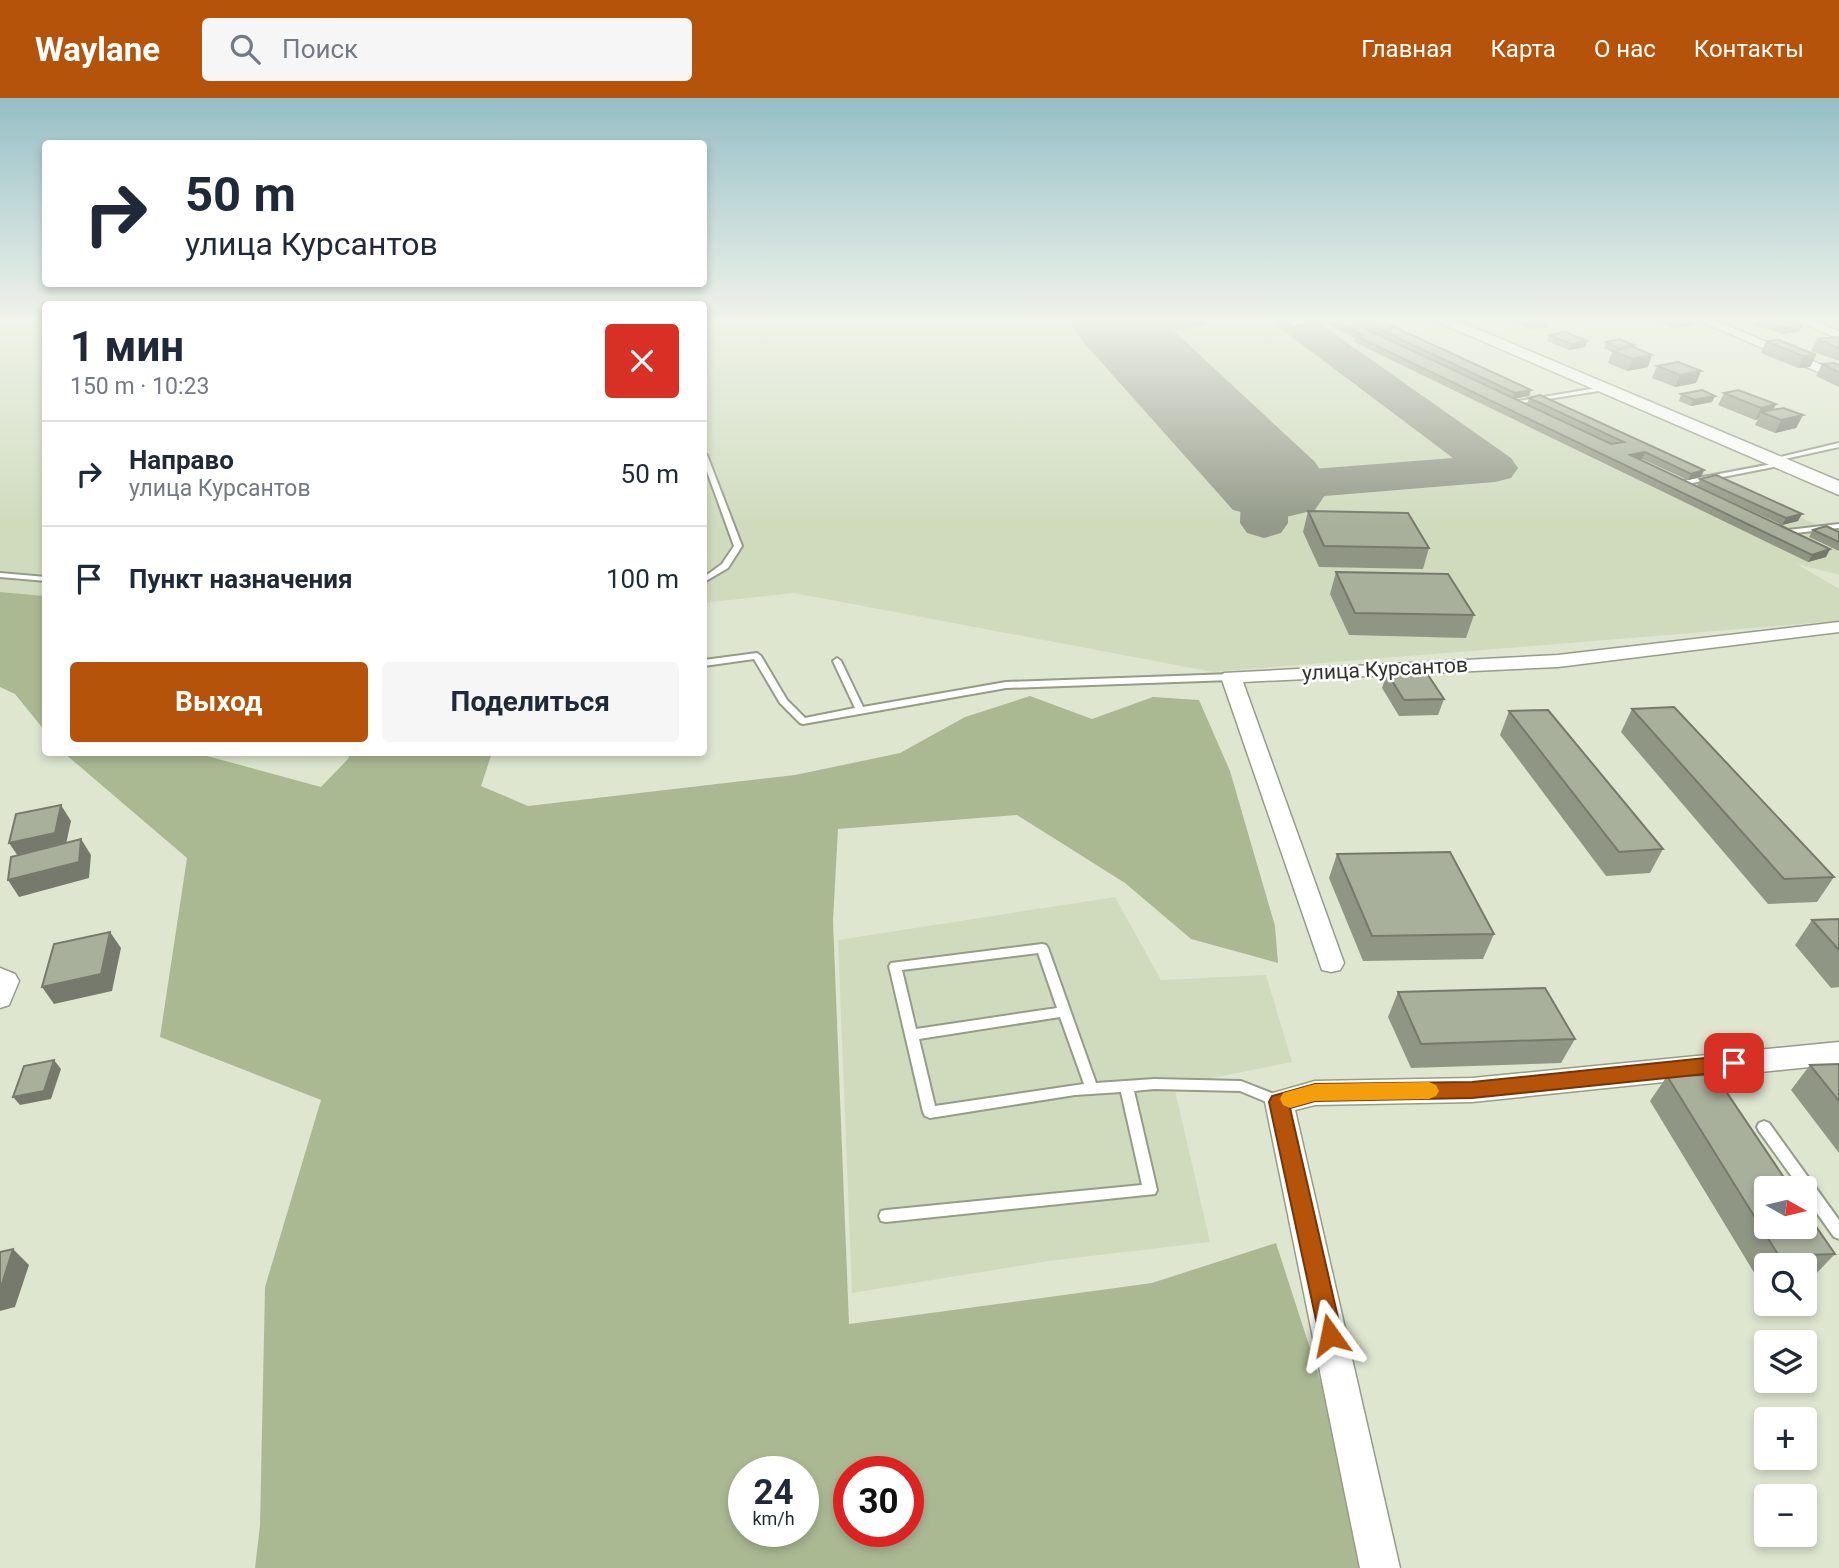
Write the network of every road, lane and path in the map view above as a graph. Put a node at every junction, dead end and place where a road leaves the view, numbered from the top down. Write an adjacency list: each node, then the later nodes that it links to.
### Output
1 (1597, 387): 2 (street)
2 (1603, 389): 4 (lane); 7 (street)
3 (1504, 397): 4 (lane)
4 (1516, 402): 5 (lane)
5 (1527, 408)
6 (1839, 445): 7 (lane)
7 (1776, 462): 10 (lane); 12 (street)
8 (707, 463): 16 (lane)
9 (1670, 477): 10 (lane)
10 (1682, 483): 11 (lane)
11 (1694, 488)
12 (1839, 489)
13 (1775, 526): 14 (lane)
14 (1839, 526)
15 (0, 575): 17 (lane)
16 (707, 578)
17 (42, 579)
18 (1839, 627): 21 (street, улица Курсантов)
19 (837, 661): 22 (lane)
20 (707, 663): 22 (lane)
21 (1231, 677): 22 (lane); 23 (street)
22 (860, 710)
23 (1331, 962)
24 (0, 978): 25 (street)
25 (0, 998)
26 (1065, 1012): 27 (lane); 27 (lane); 30 (lane)
27 (912, 1035): 30 (lane)
28 (1839, 1053): 31 (street)
29 (1126, 1086): 30 (lane); 31 (lane); 33 (lane)
30 (1092, 1089)
31 (1279, 1102): 35 (street)
32 (1764, 1127): 34 (lane)
33 (886, 1216)
34 (1839, 1232)
35 (1380, 1568)

